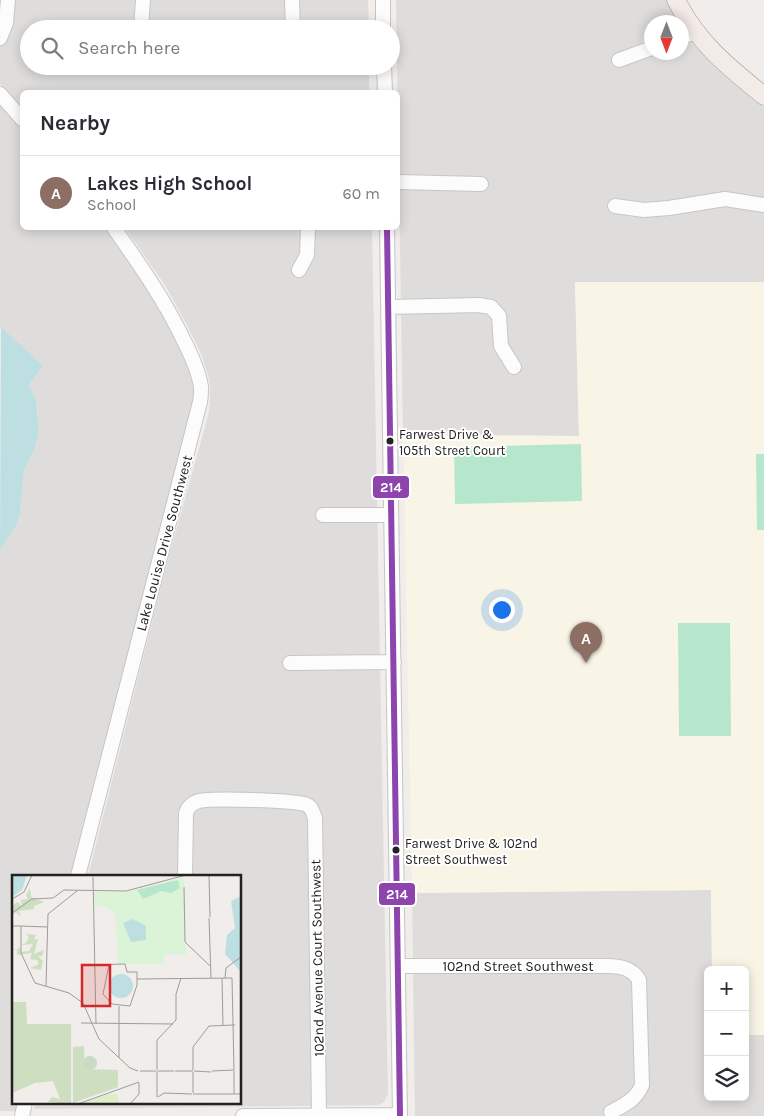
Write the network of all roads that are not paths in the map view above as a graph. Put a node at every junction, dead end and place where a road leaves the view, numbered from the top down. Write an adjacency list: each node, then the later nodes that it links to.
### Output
1 (8, 0): 11 (street)
2 (143, 0): 7 (street)
3 (292, 0): 8 (street)
4 (383, 0): 9 (street)
5 (676, 0): 6 (main road)
6 (684, 15)
7 (142, 20)
8 (293, 20)
9 (383, 20)
10 (689, 34): 17 (main road)
11 (0, 38)
12 (644, 51): 13 (street)
13 (619, 60)
14 (384, 75): 15 (street)
15 (384, 90)
16 (0, 94): 18 (street)
17 (764, 96)
18 (20, 117)
19 (400, 182): 20 (street)
20 (481, 184)
21 (764, 205): 22 (street)
22 (616, 206)
23 (115, 230): 33 (street, Lake Louise Drive Southwest)
24 (308, 230): 26 (street)
25 (387, 230): 27 (street)
26 (299, 270)
27 (388, 307): 28 (street); 30 (street)
28 (514, 367)
29 (323, 515): 30 (street)
30 (390, 515): 32 (street)
31 (290, 662): 32 (street)
32 (394, 662): 35 (street)
33 (78, 875)
34 (184, 875): 37 (street, 102nd Avenue Court Southwest)
35 (398, 966): 36 (street, 102nd Street Southwest); 39 (street)
36 (610, 1112)
37 (319, 1115): 38 (street); 39 (street)
38 (243, 1116)
39 (400, 1116)

